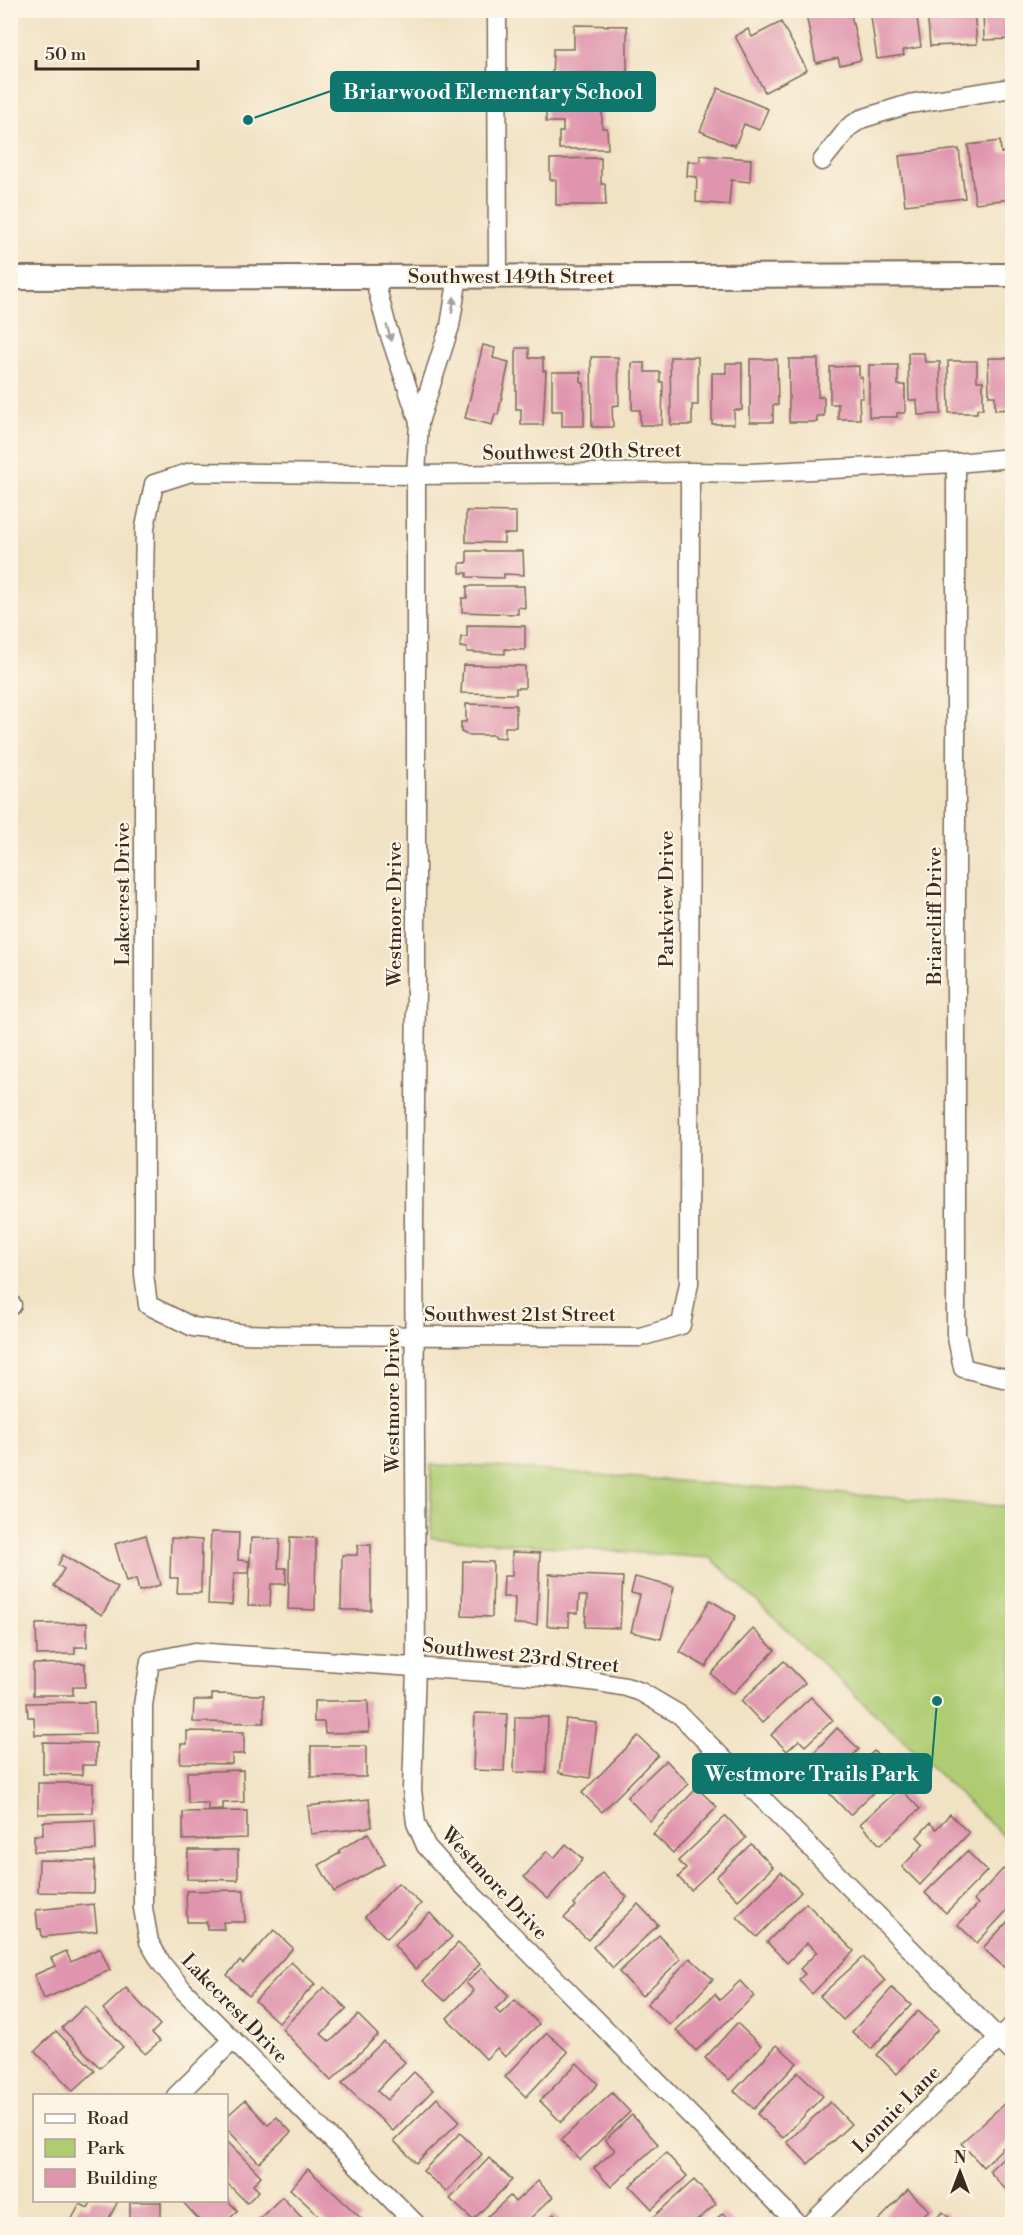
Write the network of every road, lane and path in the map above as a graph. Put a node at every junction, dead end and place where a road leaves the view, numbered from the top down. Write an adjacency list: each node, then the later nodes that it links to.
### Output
1 (497, 10): 6 (street)
2 (1012, 88): 3 (street)
3 (822, 161)
4 (1012, 275): 6 (street, Southwest 149th Street)
5 (458, 276): 6 (street, Southwest 149th Street); 7 (street, Southwest 149th Street); 9 (street, Westmore Drive, one-way to 5)
6 (498, 276)
7 (374, 277): 8 (street, Southwest 149th Street); 9 (street, Westmore Drive, one-way to 9)
8 (10, 278)
9 (419, 422): 13 (street, Westmore Drive)
10 (1012, 458): 11 (street, Southwest 20th Street)
11 (956, 463): 12 (street, Southwest 20th Street); 18 (street, Briarcliff Drive)
12 (690, 472): 13 (street, Southwest 20th Street); 16 (street, Parkview Drive)
13 (416, 475): 14 (street, Southwest 20th Street); 17 (street, Westmore Drive)
14 (154, 484): 15 (street, Lakecrest Drive)
15 (148, 1305): 17 (street, Southwest 21st Street)
16 (681, 1325): 17 (street, Southwest 21st Street)
17 (415, 1336): 20 (street, Westmore Drive)
18 (1012, 1378)
19 (150, 1661): 20 (street, Southwest 23rd Street); 22 (street, Lakecrest Drive)
20 (416, 1667): 21 (street, Southwest 23rd Street); 26 (street, Westmore Drive)
21 (1006, 2032): 23 (street, Southwest 23rd Street); 27 (street, Lonnie Lane)
22 (233, 2040): 24 (street); 25 (street, Lakecrest Drive)
23 (1012, 2052)
24 (178, 2094)
25 (416, 2224)
26 (798, 2224)
27 (812, 2224)

